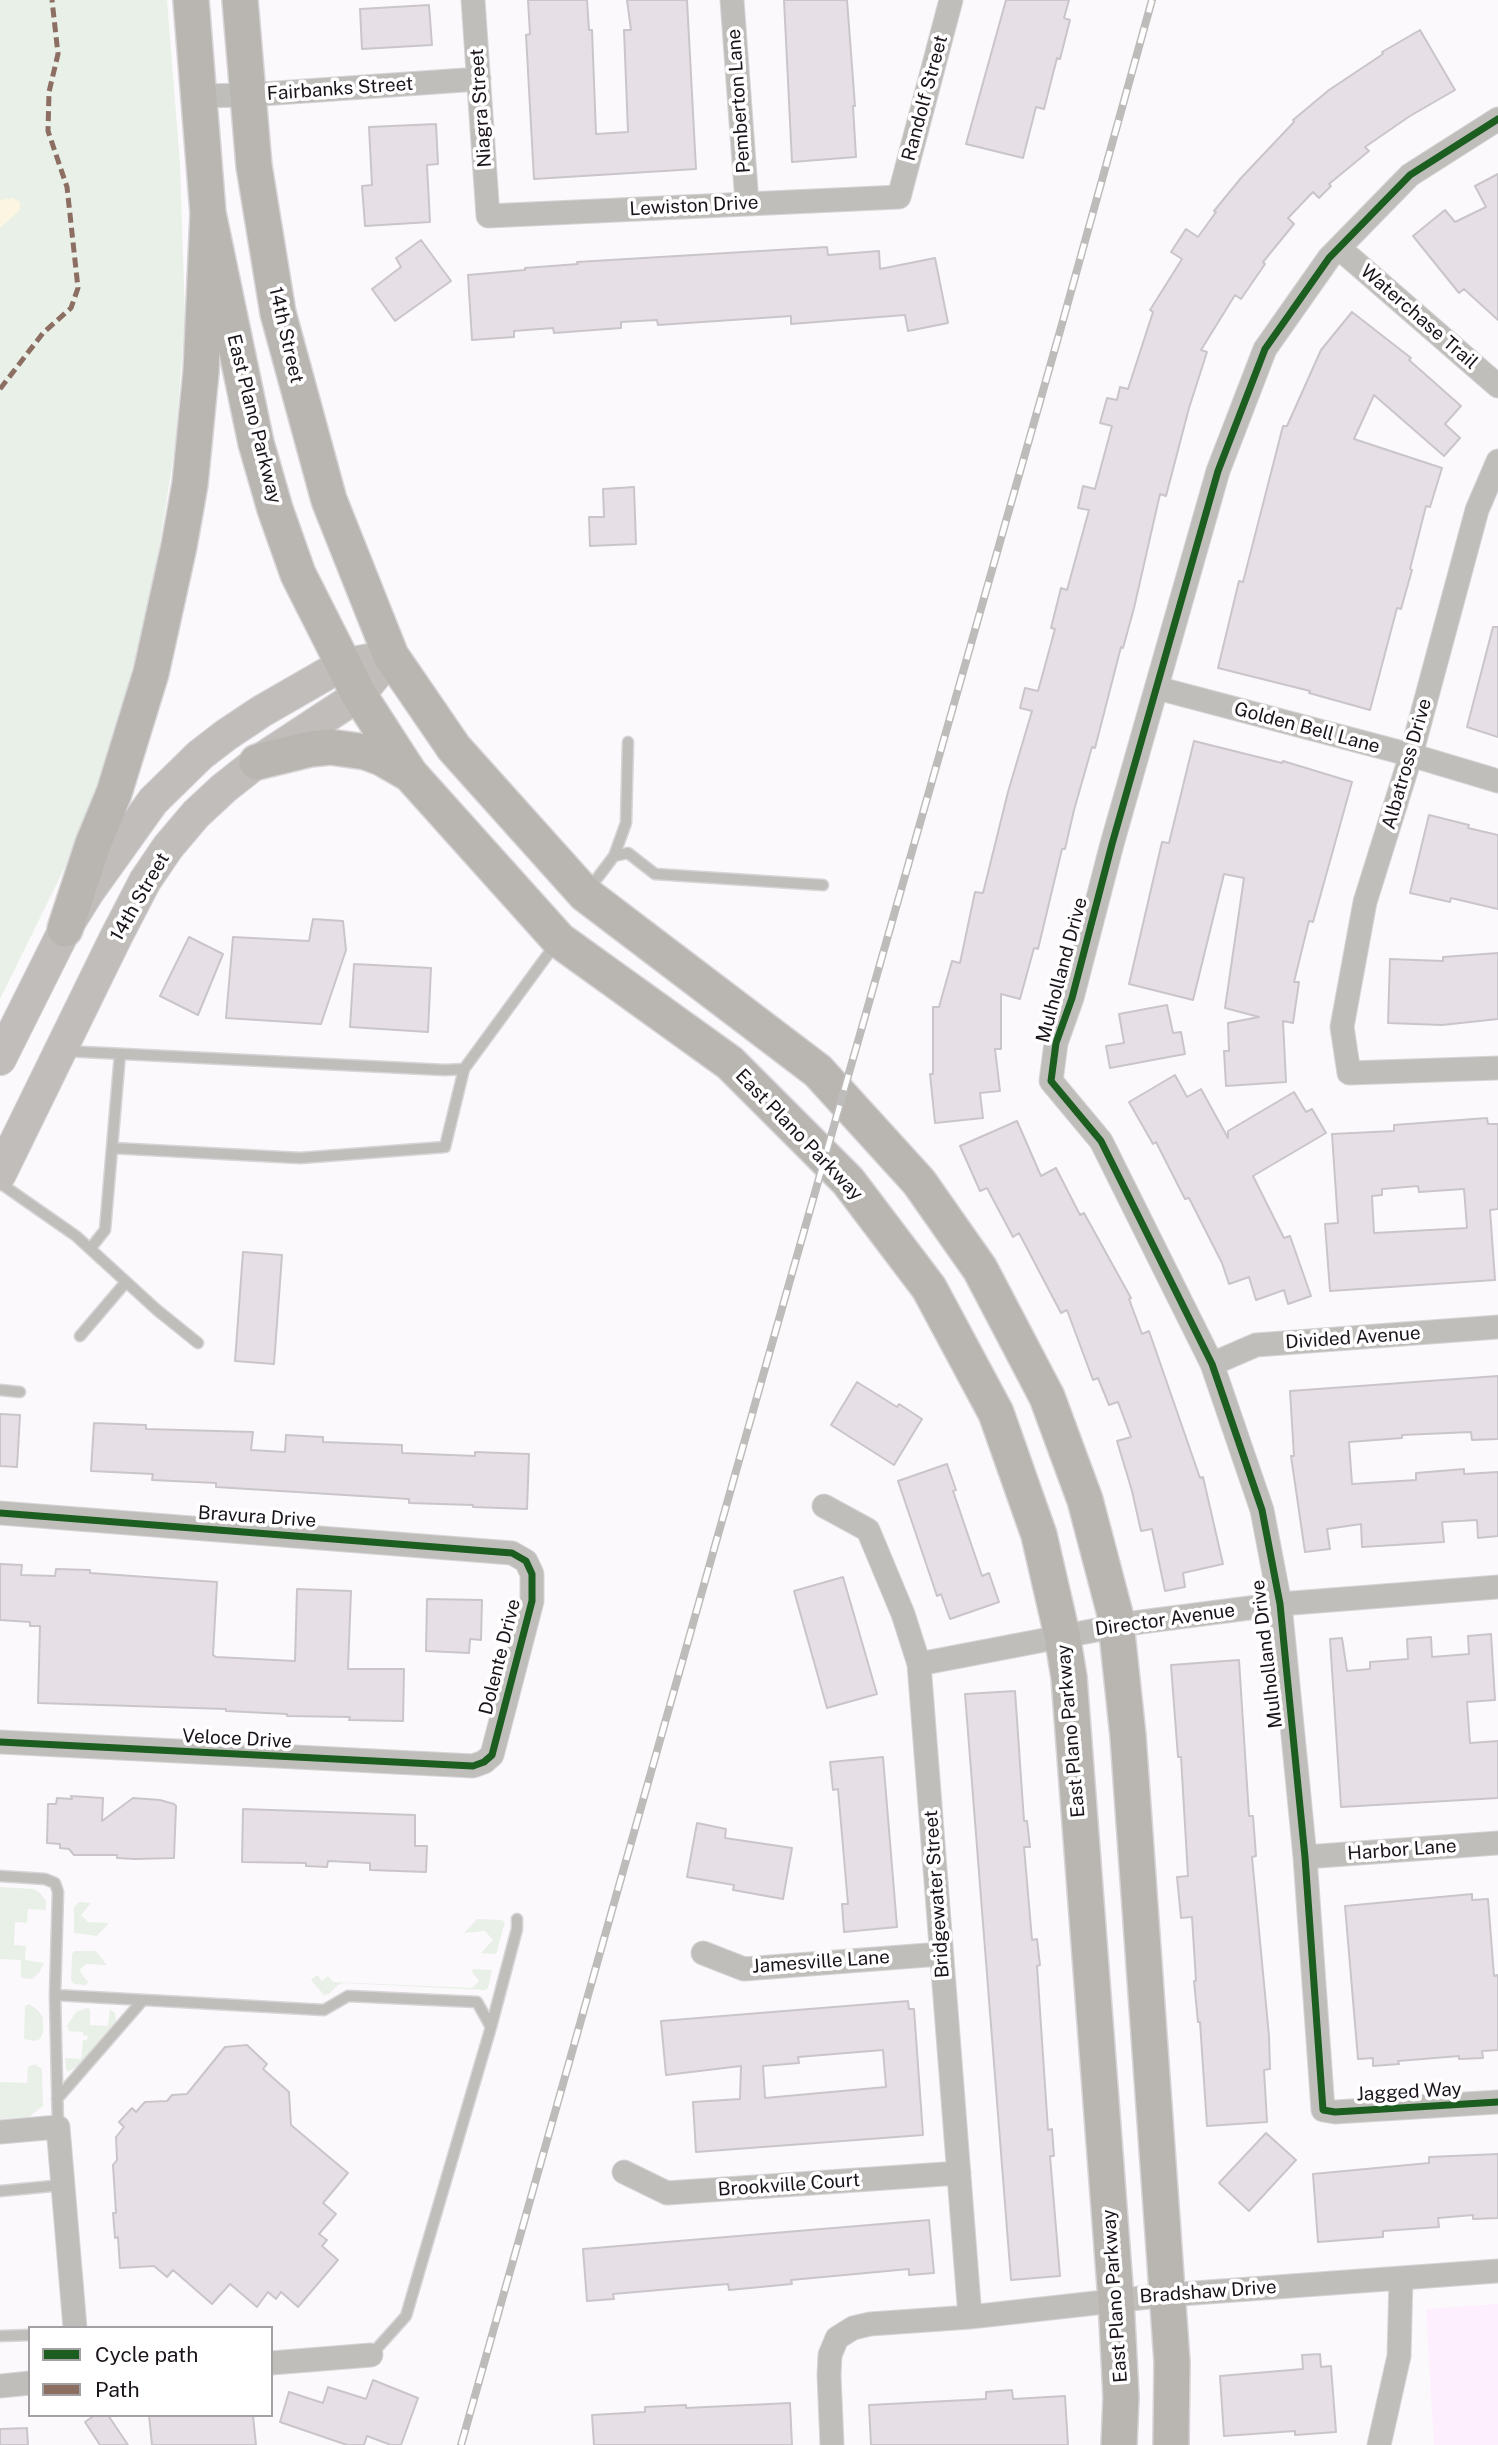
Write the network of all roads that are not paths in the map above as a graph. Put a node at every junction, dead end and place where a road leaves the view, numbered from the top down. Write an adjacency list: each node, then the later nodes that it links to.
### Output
1 (191, 0): 8 (main road)
2 (240, 0): 7 (main road, 14th Street)
3 (473, 0): 6 (street, Niagra Street)
4 (732, 0): 11 (street, Pemberton Lane)
5 (951, 0): 10 (street, Randolf Street)
6 (479, 79): 7 (street, Fairbanks Street); 13 (street, Niagra Street)
7 (248, 95): 8 (street, Fairbanks Street); 17 (main road, 14th Street)
8 (200, 96): 12 (main road)
9 (1498, 119): 14 (street, Mulholland Drive)
10 (899, 197): 11 (street, Lewiston Drive)
11 (747, 203): 13 (street, Lewiston Drive)
12 (208, 213): 18 (main road, East Plano Parkway); 29 (main road)
13 (488, 216)
14 (1339, 248): 15 (street, Waterchase Trail); 19 (street, Mulholland Drive)
15 (1498, 386)
16 (1498, 461): 22 (street, Albatross Drive)
17 (391, 656): 18 (main road); 20 (main road, 14th Street); 28 (main road)
18 (342, 665): 20 (main road, East Plano Parkway); 29 (main road)
19 (1157, 688): 22 (street, Golden Bell Lane); 44 (street, Mulholland Drive)
20 (359, 695): 23 (main road, 14th Street); 24 (main road, East Plano Parkway)
21 (628, 742): 26 (lane)
22 (1411, 755): 25 (street, Golden Bell Lane); 34 (street, Albatross Drive)
23 (257, 762): 24 (main road); 31 (main road, 14th Street)
24 (410, 774): 30 (main road, East Plano Parkway)
25 (1498, 781)
26 (614, 856): 27 (lane); 28 (lane)
27 (823, 885)
28 (585, 894): 30 (main road); 52 (main road)
29 (65, 929): 33 (main road)
30 (559, 940): 35 (lane); 53 (main road, East Plano Parkway)
31 (61, 1051): 32 (lane); 37 (main road, 14th Street)
32 (120, 1054): 35 (lane); 36 (lane)
33 (0, 1059)
34 (1498, 1068)
35 (464, 1069): 36 (lane)
36 (112, 1148): 39 (lane)
37 (0, 1174)
38 (0, 1184): 39 (lane)
39 (90, 1249): 40 (lane)
40 (126, 1282): 42 (lane); 43 (lane)
41 (1498, 1327): 44 (street, Divided Avenue)
42 (80, 1336)
43 (198, 1343)
44 (1212, 1364): 51 (street, Mulholland Drive)
45 (0, 1390): 46 (lane)
46 (20, 1392)
47 (824, 1506): 54 (street, Bridgewater Street)
48 (0, 1513): 49 (street, Bravura Drive)
49 (512, 1553): 56 (street, Dolente Drive)
50 (1498, 1587): 51 (street, Director Avenue)
51 (1280, 1604): 52 (street, Director Avenue); 58 (street, Mulholland Drive)
52 (1116, 1625): 53 (street, Director Avenue); 77 (main road)
53 (1062, 1635): 54 (street, Director Avenue); 78 (main road, East Plano Parkway)
54 (919, 1664): 62 (street, Bridgewater Street)
55 (0, 1742): 56 (street, Veloce Drive)
56 (473, 1766)
57 (1498, 1843): 58 (street, Harbor Lane)
58 (1305, 1857): 68 (street, Mulholland Drive)
59 (0, 1876): 63 (lane)
60 (517, 1919): 65 (lane)
61 (703, 1953): 62 (street, Jamesville Lane)
62 (941, 1954): 72 (street, Bridgewater Street)
63 (55, 1995): 64 (lane); 66 (lane)
64 (143, 2000): 65 (lane); 66 (lane)
65 (491, 2027): 83 (lane)
66 (57, 2099): 69 (lane)
67 (1498, 2102): 68 (street, Jagged Way)
68 (1323, 2110)
69 (58, 2127): 70 (street); 73 (street)
70 (0, 2132)
71 (624, 2172): 72 (street, Brookville Court)
72 (960, 2173): 79 (street, Bridgewater Street)
73 (63, 2185): 74 (lane); 80 (street)
74 (0, 2191)
75 (1498, 2272): 76 (street, Bradshaw Drive)
76 (1401, 2278): 77 (street, Bradshaw Drive); 90 (street)
77 (1167, 2294): 78 (street, Bradshaw Drive); 89 (main road)
78 (1116, 2300): 79 (street, Bradshaw Drive); 88 (main road, East Plano Parkway)
79 (970, 2317): 87 (street, Bradshaw Drive)
80 (75, 2326)
81 (28, 2335): 82 (lane)
82 (0, 2336)
83 (371, 2355): 84 (street)
84 (273, 2363)
85 (28, 2383): 86 (street)
86 (0, 2386)
87 (832, 2445)
88 (1119, 2445)
89 (1171, 2445)
90 (1379, 2445)

